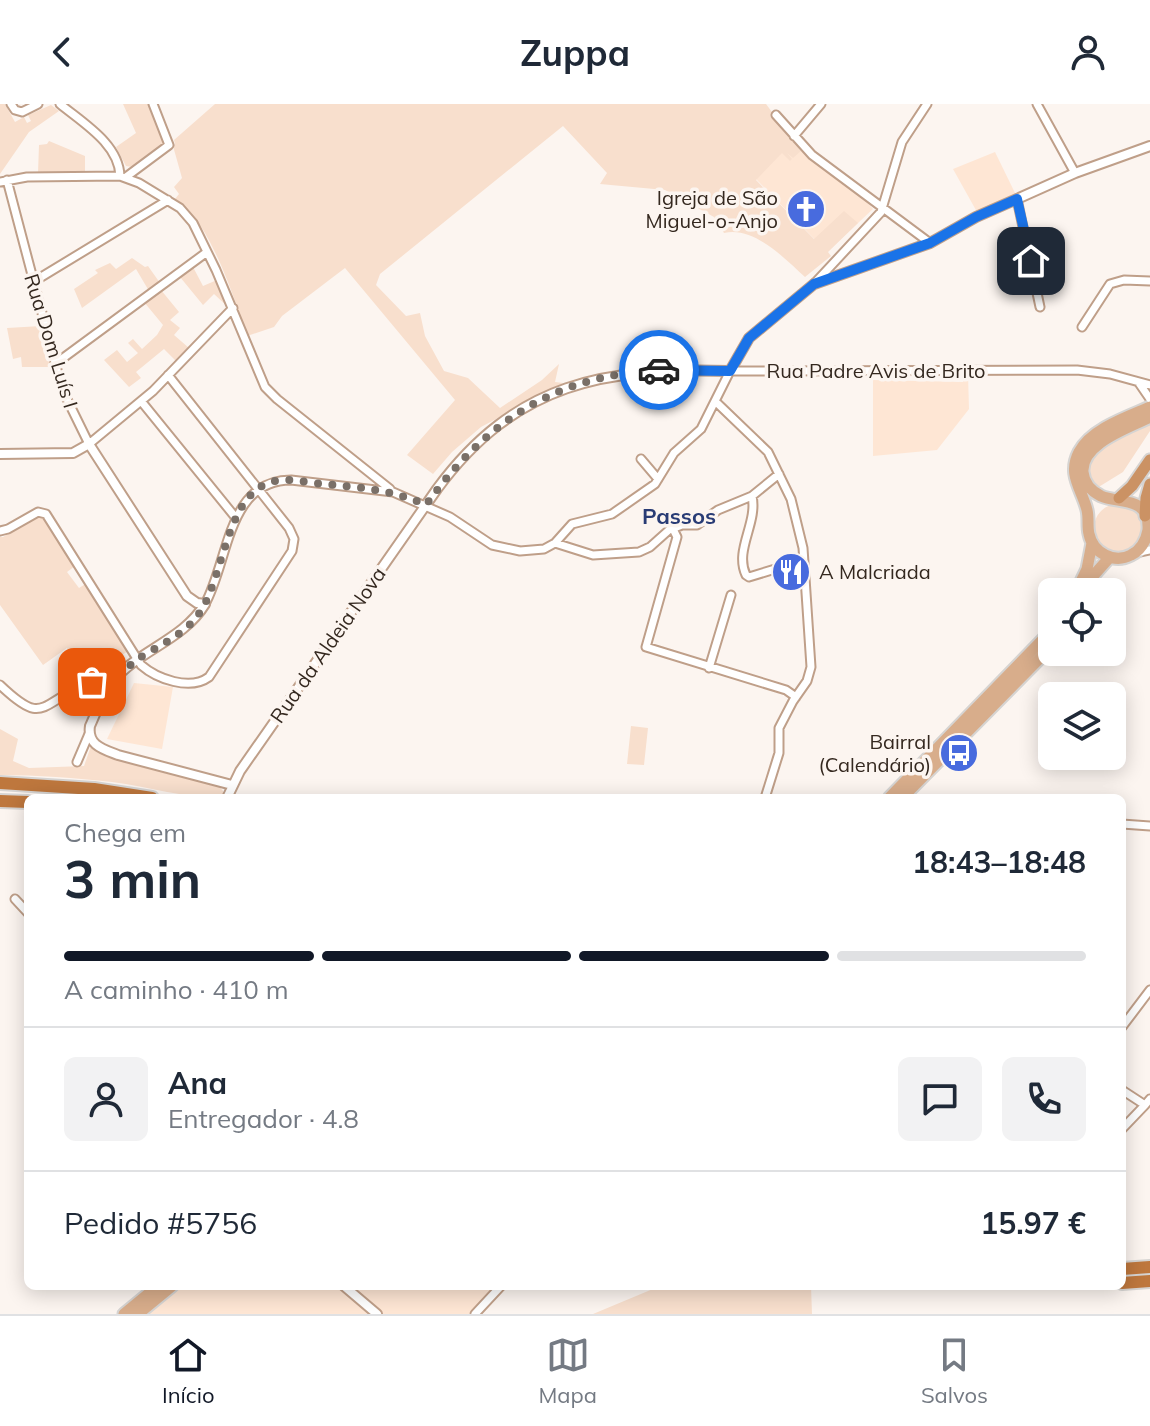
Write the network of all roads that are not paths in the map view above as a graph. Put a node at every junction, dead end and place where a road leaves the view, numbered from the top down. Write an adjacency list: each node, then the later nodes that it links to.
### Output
1 (11, 104): 2 (street)
2 (38, 104)
3 (60, 104): 11 (street)
4 (153, 104): 12 (street)
5 (821, 104): 9 (street)
6 (927, 104): 18 (street)
7 (1037, 104): 13 (street)
8 (776, 115): 9 (street)
9 (794, 136): 18 (street)
10 (1150, 146): 13 (street)
11 (119, 166): 12 (street); 14 (street)
12 (134, 172): 14 (street)
13 (1075, 173): 16 (street)
14 (123, 177): 15 (street); 17 (street)
15 (3, 181): 26 (street, Rua Dom Luís I)
16 (1017, 199): 20 (street); 28 (street)
17 (168, 200): 22 (street); 26 (street)
18 (883, 208): 19 (street); 23 (street)
19 (915, 233): 20 (street); 21 (street)
20 (930, 243): 21 (street)
21 (912, 250): 24 (street)
22 (207, 252): 29 (street); 31 (street)
23 (833, 262): 24 (street); 27 (street)
24 (845, 273): 27 (street)
25 (1150, 281): 30 (street)
26 (33, 282): 31 (street, Rua Dom Luís I)
27 (814, 284): 32 (street)
28 (1040, 307)
29 (233, 308): 33 (street); 49 (street)
30 (1082, 327)
31 (55, 364): 41 (street, Rua Dom Luís I)
32 (730, 371): 34 (street, Rua Padre Avis de Brito); 38 (street); 52 (street, Rua Padre Avis de Brito)
33 (168, 375): 37 (street); 48 (street)
34 (1133, 380): 35 (street, Rua Padre Avis de Brito); 36 (street)
35 (1150, 385)
36 (1150, 399)
37 (141, 401): 41 (street); 53 (street)
38 (716, 402): 45 (street); 46 (street)
39 (1150, 407): 54 (main road)
40 (1150, 417): 51 (main road)
41 (89, 444): 42 (street); 67 (street, Rua Dom Luís I)
42 (0, 454)
43 (641, 459): 46 (street)
44 (1150, 460): 51 (highway)
45 (779, 474): 50 (street); 63 (street)
46 (658, 479): 58 (street)
47 (1150, 484): 55 (highway)
48 (258, 488): 49 (street); 53 (street); 69 (street)
49 (393, 492): 52 (street)
50 (752, 496): 56 (street); 63 (street)
51 (1115, 499): 54 (main road); 55 (main road)
52 (426, 505): 58 (street); 78 (street, Rua da Aldeia Nova)
53 (236, 518): 67 (street)
54 (1089, 521): 59 (main road)
55 (1148, 523): 61 (main road)
56 (673, 529): 58 (street); 71 (street)
57 (0, 531): 69 (street)
58 (555, 543)
59 (1092, 543): 62 (main road); 64 (main road)
60 (1150, 550): 61 (street)
61 (1133, 554): 62 (main road)
62 (1110, 557): 65 (main road)
63 (804, 567): 74 (street)
64 (1083, 578)
65 (1092, 578)
66 (731, 595): 71 (street)
67 (205, 604): 69 (street)
68 (1038, 644): 82 (main road)
69 (137, 660): 72 (street)
70 (1038, 660): 83 (main road)
71 (709, 668): 74 (street)
72 (113, 681): 73 (street); 75 (street)
73 (0, 685)
74 (796, 697): 81 (street)
75 (89, 734): 76 (street); 78 (street)
76 (77, 762)
77 (0, 783): 79 (highway)
78 (232, 785): 80 (street, Rua da Aldeia Nova)
79 (126, 794)
80 (229, 794)
81 (766, 794)
82 (893, 794)
83 (906, 794)
84 (0, 801): 85 (highway)
85 (24, 802)
86 (1126, 824): 87 (street)
87 (1150, 826)
88 (15, 899): 89 (street)
89 (24, 909)
90 (1150, 990): 91 (street)
91 (1126, 1022)
92 (1126, 1092): 93 (street)
93 (1148, 1102): 94 (street)
94 (1126, 1125)
95 (1150, 1267): 96 (highway)
96 (1126, 1269)
97 (1150, 1281): 98 (highway)
98 (1126, 1283)
99 (153, 1290): 103 (main road)
100 (167, 1290): 104 (main road)
101 (349, 1290): 105 (street)
102 (497, 1290): 106 (street)
103 (124, 1314)
104 (138, 1314)
105 (377, 1314)
106 (475, 1314)

